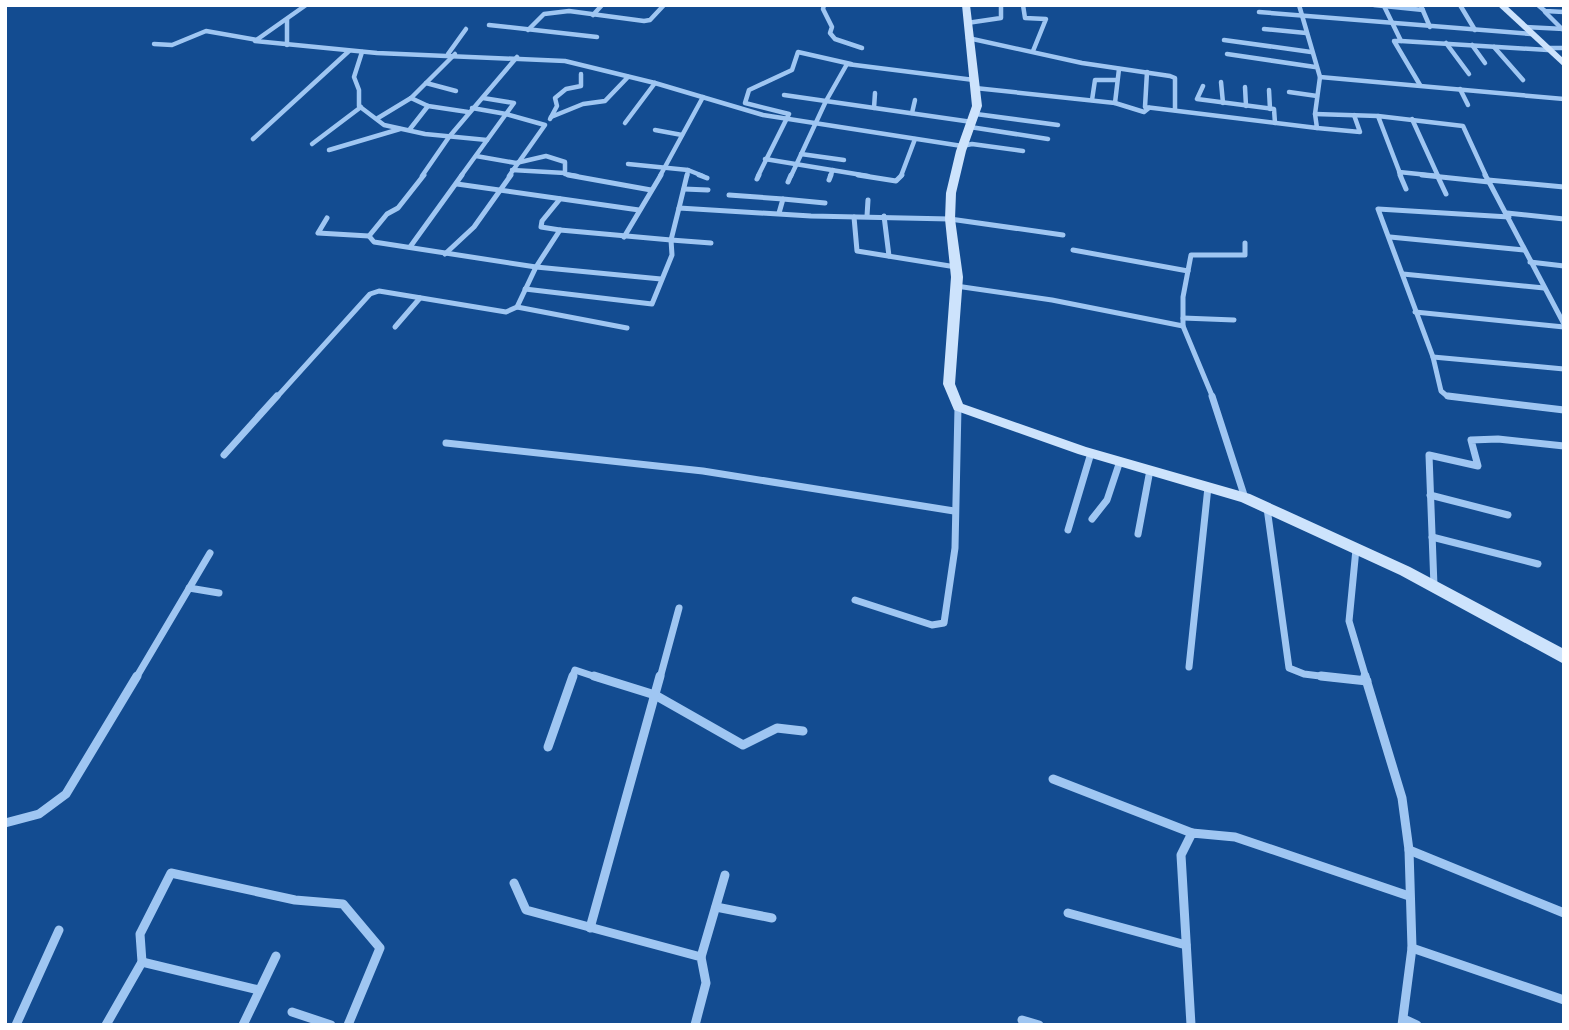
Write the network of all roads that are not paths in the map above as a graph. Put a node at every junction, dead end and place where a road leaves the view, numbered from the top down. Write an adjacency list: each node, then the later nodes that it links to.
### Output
1 (306, 5): 20 (street)
2 (602, 5): 18 (street)
3 (664, 5): 18 (street)
4 (824, 5): 42 (street)
5 (966, 5): 21 (street)
6 (1001, 5): 21 (street)
7 (1023, 5): 46 (street)
8 (1299, 5): 19 (street)
9 (1374, 5): 13 (street)
10 (1460, 5): 29 (street)
11 (1501, 5): 30 (street)
12 (1538, 5): 15 (street)
13 (1384, 6): 14 (street); 22 (street)
14 (1422, 7): 24 (street)
15 (1545, 11): 17 (street); 27 (street)
16 (1259, 12): 19 (street)
17 (1564, 12)
18 (593, 15): 28 (street)
19 (1303, 16): 22 (street); 31 (street)
20 (287, 19): 34 (street); 39 (street)
21 (967, 23): 33 (street)
22 (1395, 24): 24 (street); 36 (street)
23 (489, 25): 28 (street)
24 (1430, 27): 29 (street)
25 (466, 29): 49 (street)
26 (1264, 29): 31 (street)
27 (1563, 29): 30 (street)
28 (528, 30): 32 (street)
29 (1475, 30): 30 (street)
30 (1528, 31): 44 (street)
31 (1306, 33): 48 (street)
32 (597, 37)
33 (968, 38): 46 (street); 68 (street)
34 (257, 40): 38 (street); 39 (street)
35 (1224, 40): 48 (street)
36 (1401, 41): 37 (street); 69 (street)
37 (1446, 43): 40 (street); 60 (street)
38 (154, 44)
39 (287, 45): 45 (street)
40 (1472, 45): 41 (street); 53 (street)
41 (1494, 47): 44 (street); 64 (street)
42 (862, 48)
43 (1564, 48): 44 (street)
44 (1547, 49): 55 (street)
45 (349, 51): 47 (street); 119 (street)
46 (1032, 51): 57 (street)
47 (362, 52): 49 (street); 92 (street)
48 (1311, 52): 56 (street)
49 (448, 54): 50 (street)
50 (455, 54): 52 (street); 66 (street)
51 (1227, 54): 56 (street)
52 (517, 57): 62 (street); 81 (street)
53 (1485, 63)
54 (851, 64): 68 (street); 86 (street); 106 (street)
55 (1564, 64)
56 (1315, 67): 61 (street)
57 (1119, 69): 58 (street); 63 (street)
58 (1147, 72): 94 (street); 97 (street)
59 (582, 74): 104 (street)
60 (1469, 74)
61 (1320, 76): 69 (street); 78 (street)
62 (628, 77): 67 (street); 104 (street)
63 (1117, 80): 85 (street); 87 (street)
64 (1523, 80)
65 (1220, 82): 88 (street)
66 (426, 83): 74 (street); 80 (street)
67 (655, 83): 79 (street); 109 (street)
68 (975, 84): 85 (street); 108 (street)
69 (1420, 85): 72 (street)
70 (1203, 86): 82 (street)
71 (1245, 87): 91 (street)
72 (1460, 89): 83 (street); 89 (street)
73 (1269, 90): 95 (street)
74 (456, 91)
75 (1289, 92): 78 (street)
76 (875, 93): 93 (street)
77 (784, 95): 86 (street)
78 (1317, 96): 101 (street)
79 (703, 97): 106 (street); 117 (street)
80 (411, 98): 90 (street); 105 (street)
81 (483, 98): 96 (street); 99 (street)
82 (1197, 99): 88 (street); 100 (street)
83 (1564, 99)
84 (915, 100): 98 (street)
85 (1092, 100): 87 (street)
86 (826, 101): 93 (street); 110 (street)
87 (1115, 103): 94 (street)
88 (1223, 103): 91 (street)
89 (1468, 105)
90 (428, 106): 96 (street); 115 (street)
91 (1246, 106): 95 (street)
92 (361, 107): 105 (street); 123 (street)
93 (874, 108): 98 (street)
94 (1149, 108): 97 (street)
95 (1270, 109): 111 (street)
96 (470, 110): 99 (street); 118 (street)
97 (1175, 110): 100 (street)
98 (912, 113): 108 (street)
99 (506, 114): 112 (street); 122 (street)
100 (1200, 114): 111 (street)
101 (1315, 114): 102 (street); 114 (street)
102 (1354, 115): 103 (street); 114 (street)
103 (1378, 116): 107 (street); 138 (street)
104 (551, 117): 112 (street)
105 (378, 118): 115 (street)
106 (786, 119): 110 (street); 129 (street)
107 (1412, 119): 140 (street); 144 (street)
108 (973, 121): 113 (street); 121 (street); 124 (street)
109 (625, 123)
110 (815, 123): 120 (street); 127 (street)
111 (1275, 123): 114 (street)
112 (545, 125): 131 (street)
113 (1058, 125)
114 (1317, 128)
115 (407, 129): 118 (street); 125 (street)
116 (655, 130): 117 (street)
117 (682, 135): 134 (street)
118 (449, 137): 122 (street); 171 (street)
119 (253, 139)
120 (915, 139): 124 (street); 137 (street)
121 (1048, 139)
122 (487, 140): 128 (street)
123 (312, 144)
124 (962, 146): 126 (street); 167 (street)
125 (329, 150)
126 (1023, 151)
127 (802, 154): 130 (street); 133 (street)
128 (476, 156): 131 (street); 146 (street)
129 (765, 159): 133 (street); 142 (street)
130 (844, 160)
131 (516, 163): 135 (street); 139 (street)
132 (628, 164): 134 (street)
133 (797, 164): 137 (street); 145 (street)
134 (666, 167): 136 (street); 151 (street)
135 (512, 170): 139 (street); 150 (street)
136 (688, 170): 141 (street); 148 (street)
137 (832, 170): 143 (street)
138 (1399, 172): 140 (street); 149 (street)
139 (565, 173): 151 (street)
140 (1437, 176): 144 (street); 153 (street)
141 (707, 178)
142 (757, 179)
143 (829, 180)
144 (1488, 181): 147 (street); 162 (street)
145 (788, 182)
146 (457, 184): 150 (street); 177 (street)
147 (1564, 187)
148 (684, 189): 152 (street); 159 (street)
149 (1406, 189)
150 (498, 190): 155 (street); 180 (street)
151 (651, 190): 160 (street)
152 (708, 190)
153 (1446, 194)
154 (729, 195): 156 (street)
155 (560, 199): 160 (street); 169 (street)
156 (783, 199): 158 (street); 161 (street)
157 (868, 200): 163 (street)
158 (825, 203)
159 (679, 208): 161 (street); 174 (street)
160 (639, 210): 172 (street)
161 (779, 212): 165 (street)
162 (1508, 215): 168 (street); 173 (street); 179 (street)
163 (867, 216): 164 (street); 165 (street)
164 (884, 216): 167 (street); 181 (street)
165 (854, 217): 181 (street)
166 (327, 218): 171 (street)
167 (950, 219): 170 (street); 185 (street)
168 (1564, 219)
169 (560, 230): 172 (street); 184 (street)
170 (1063, 235)
171 (369, 236): 177 (street)
172 (624, 236): 174 (street)
173 (1390, 237): 179 (street); 187 (street)
174 (671, 240): 175 (street); 188 (street)
175 (711, 243)
176 (1245, 243): 186 (street)
177 (410, 247): 180 (street)
178 (1073, 250): 186 (street)
179 (1524, 250): 182 (street)
180 (445, 254): 184 (street)
181 (889, 256): 185 (street)
182 (1530, 262): 183 (street); 190 (street)
183 (1564, 266)
184 (536, 267): 188 (street); 191 (street)
185 (956, 267): 189 (street)
186 (1188, 271): 196 (street)
187 (1403, 274): 190 (street); 194 (street)
188 (660, 279): 191 (street)
189 (956, 286): 196 (street); 202 (street)
190 (1545, 288): 197 (street)
191 (524, 289): 193 (street)
192 (420, 298): 193 (street); 198 (street); 207 (street)
193 (517, 307): 199 (street)
194 (1415, 312): 197 (street); 200 (street)
195 (1234, 320): 196 (street)
196 (1183, 322): 212 (street)
197 (1564, 325)
198 (395, 327)
199 (627, 328)
200 (1433, 357): 201 (street); 203 (street)
201 (1564, 369)
202 (958, 407): 206 (street); 214 (street)
203 (1564, 410)
204 (446, 443): 214 (street)
205 (1564, 446): 211 (street)
206 (1091, 453): 208 (street); 217 (street)
207 (225, 455)
208 (1120, 461): 209 (street); 216 (street)
209 (1150, 470): 210 (street); 218 (street)
210 (1208, 487): 212 (street); 229 (street)
211 (1430, 495): 215 (street); 219 (street)
212 (1245, 498): 213 (street)
213 (1268, 508): 220 (street); 230 (street)
214 (954, 511): 226 (street)
215 (1508, 515)
216 (1092, 519)
217 (1068, 530)
218 (1139, 534)
219 (1432, 537): 222 (street); 223 (street)
220 (1356, 549): 223 (street); 230 (street)
221 (210, 553): 224 (street)
222 (1538, 564)
223 (1434, 587): 228 (street)
224 (189, 588): 225 (street); 235 (street)
225 (219, 593)
226 (855, 600)
227 (679, 608): 231 (street)
228 (1564, 657)
229 (1189, 667)
230 (1367, 681): 237 (street)
231 (655, 695): 232 (street); 233 (street); 245 (street)
232 (803, 731)
233 (548, 747)
234 (1053, 779): 236 (street)
235 (5, 823)
236 (1192, 834): 240 (street); 247 (street)
237 (1409, 850): 240 (street); 243 (street)
238 (725, 875): 241 (street)
239 (514, 883): 245 (street)
240 (1409, 896): 248 (street)
241 (716, 907): 244 (street); 250 (street)
242 (1068, 913): 247 (street)
243 (1564, 914)
244 (772, 918)
245 (590, 928): 250 (street)
246 (59, 930): 257 (street)
247 (1186, 945): 264 (street)
248 (1412, 948): 253 (street); 256 (street)
249 (275, 956): 252 (street)
250 (701, 957): 262 (street)
251 (142, 962): 252 (street); 258 (street); 261 (street)
252 (259, 990): 259 (street)
253 (1564, 1000)
254 (292, 1012): 260 (street)
255 (1022, 1020): 263 (street)
256 (1403, 1022): 265 (street)
257 (16, 1025)
258 (106, 1025)
259 (243, 1025)
260 (331, 1025)
261 (348, 1025)
262 (695, 1025)
263 (1039, 1025)
264 (1191, 1025)
265 (1417, 1025)

